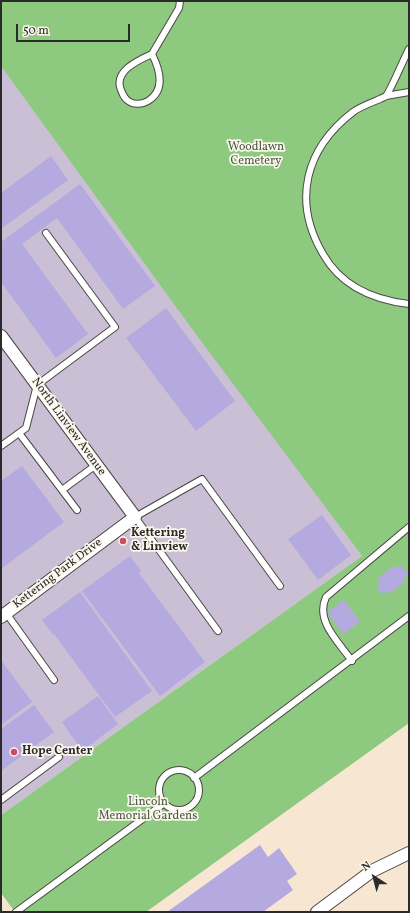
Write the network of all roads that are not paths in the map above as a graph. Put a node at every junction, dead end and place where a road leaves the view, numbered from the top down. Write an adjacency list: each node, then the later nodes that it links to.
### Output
1 (180, 1): 3 (lane)
2 (186, 1): 3 (lane)
3 (179, 8): 5 (lane)
4 (409, 49): 7 (lane)
5 (152, 54): 5 (lane)
6 (409, 92): 7 (lane)
7 (386, 96): 9 (lane)
8 (46, 233): 11 (lane)
9 (409, 304)
10 (1, 336): 11 (street, North Linview Avenue)
11 (37, 385): 12 (lane); 14 (street, North Linview Avenue)
12 (19, 433): 13 (lane); 15 (lane)
13 (1, 446)
14 (96, 465): 15 (lane); 17 (street, North Linview Avenue)
15 (62, 490): 16 (lane)
16 (77, 510)
17 (135, 518): 19 (lane); 20 (street, Kettering Park Drive); 22 (lane)
18 (409, 527): 23 (lane)
19 (280, 586)
20 (3, 615): 24 (lane)
21 (409, 616): 23 (lane)
22 (218, 631)
23 (352, 661): 26 (lane)
24 (54, 680)
25 (59, 757): 27 (lane)
26 (194, 778): 28 (lane); 28 (lane)
27 (1, 800)
28 (163, 804): 30 (lane)
29 (409, 853): 31 (street)
30 (16, 912)
31 (317, 912)

